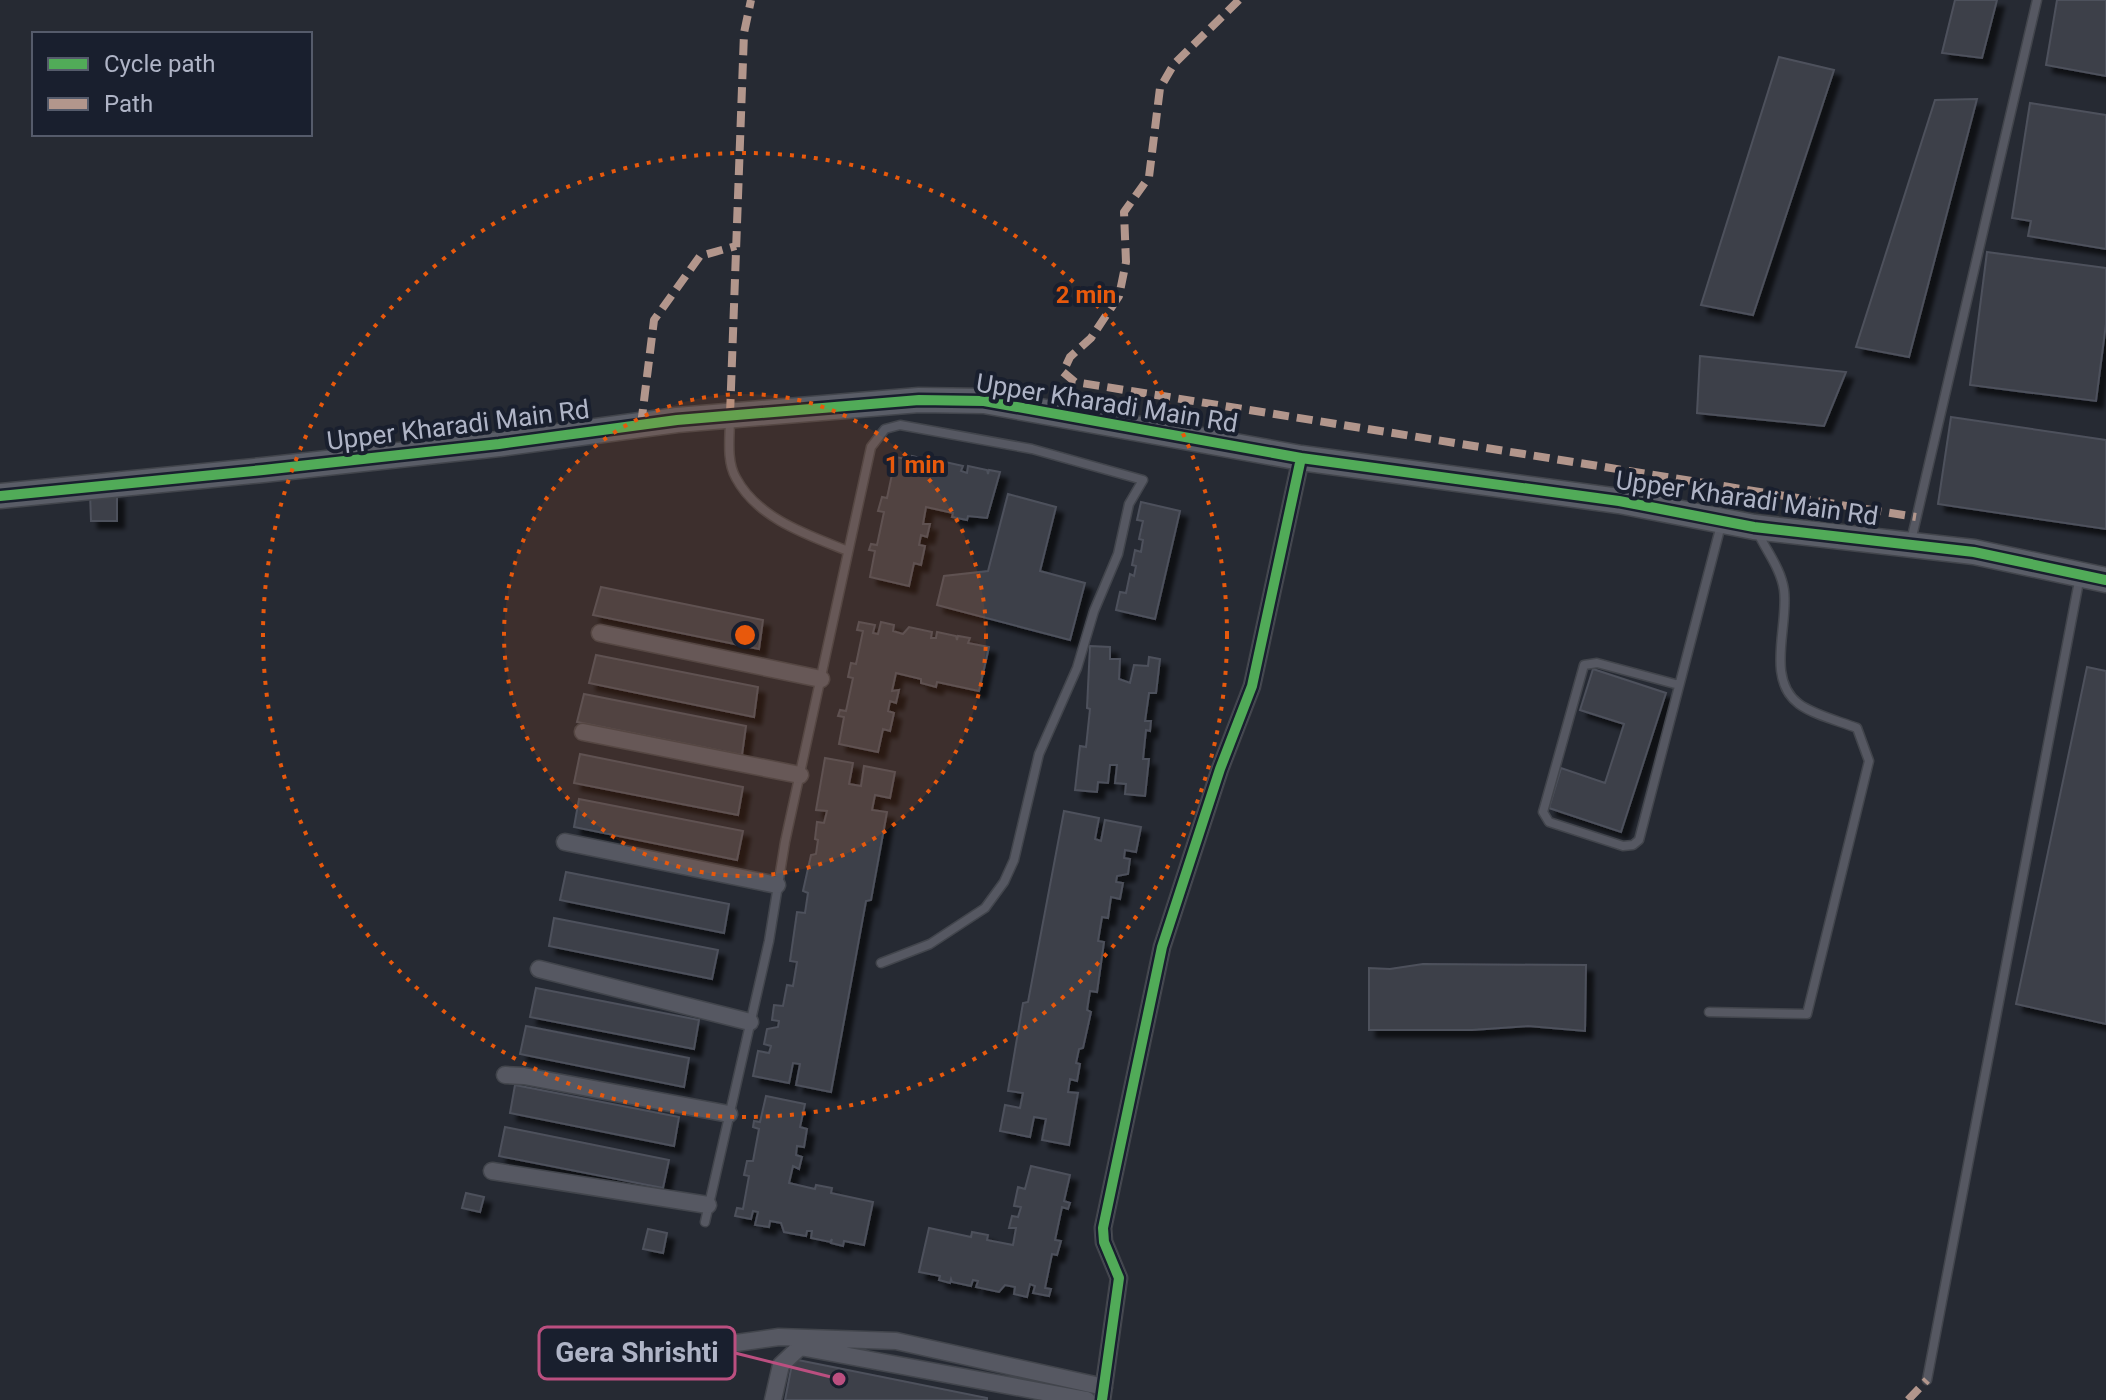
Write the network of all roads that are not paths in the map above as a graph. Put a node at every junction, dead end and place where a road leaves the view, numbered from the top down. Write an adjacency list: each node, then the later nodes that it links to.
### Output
1 (2037, 0): 7 (lane)
2 (730, 415): 3 (street, Upper Kharadi Main Rd); 4 (street, Upper Kharadi Main Rd); 8 (lane)
3 (1301, 458): 5 (street, Upper Kharadi Main Rd); 28 (street)
4 (0, 496)
5 (1723, 520): 6 (street, Upper Kharadi Main Rd); 13 (lane)
6 (1754, 527): 7 (street, Upper Kharadi Main Rd); 20 (lane)
7 (1910, 544): 9 (street, Upper Kharadi Main Rd)
8 (848, 551): 12 (lane); 18 (lane)
9 (2080, 575): 10 (street, Upper Kharadi Main Rd); 27 (lane)
10 (2106, 580)
11 (600, 633): 12 (street)
12 (821, 679): 15 (lane)
13 (1679, 685): 13 (lane)
14 (583, 732): 15 (street)
15 (800, 775): 17 (lane)
16 (565, 842): 17 (street)
17 (777, 885): 21 (lane)
18 (881, 963)
19 (539, 969): 21 (street)
20 (1709, 1012)
21 (750, 1022): 23 (lane)
22 (505, 1075): 23 (street)
23 (729, 1114): 25 (lane)
24 (492, 1171): 25 (street)
25 (706, 1213)
26 (621, 1367): 28 (street)
27 (1927, 1380)
28 (1103, 1394)
29 (1043, 1397): 30 (street); 31 (street)
30 (773, 1400)
31 (1087, 1400)

